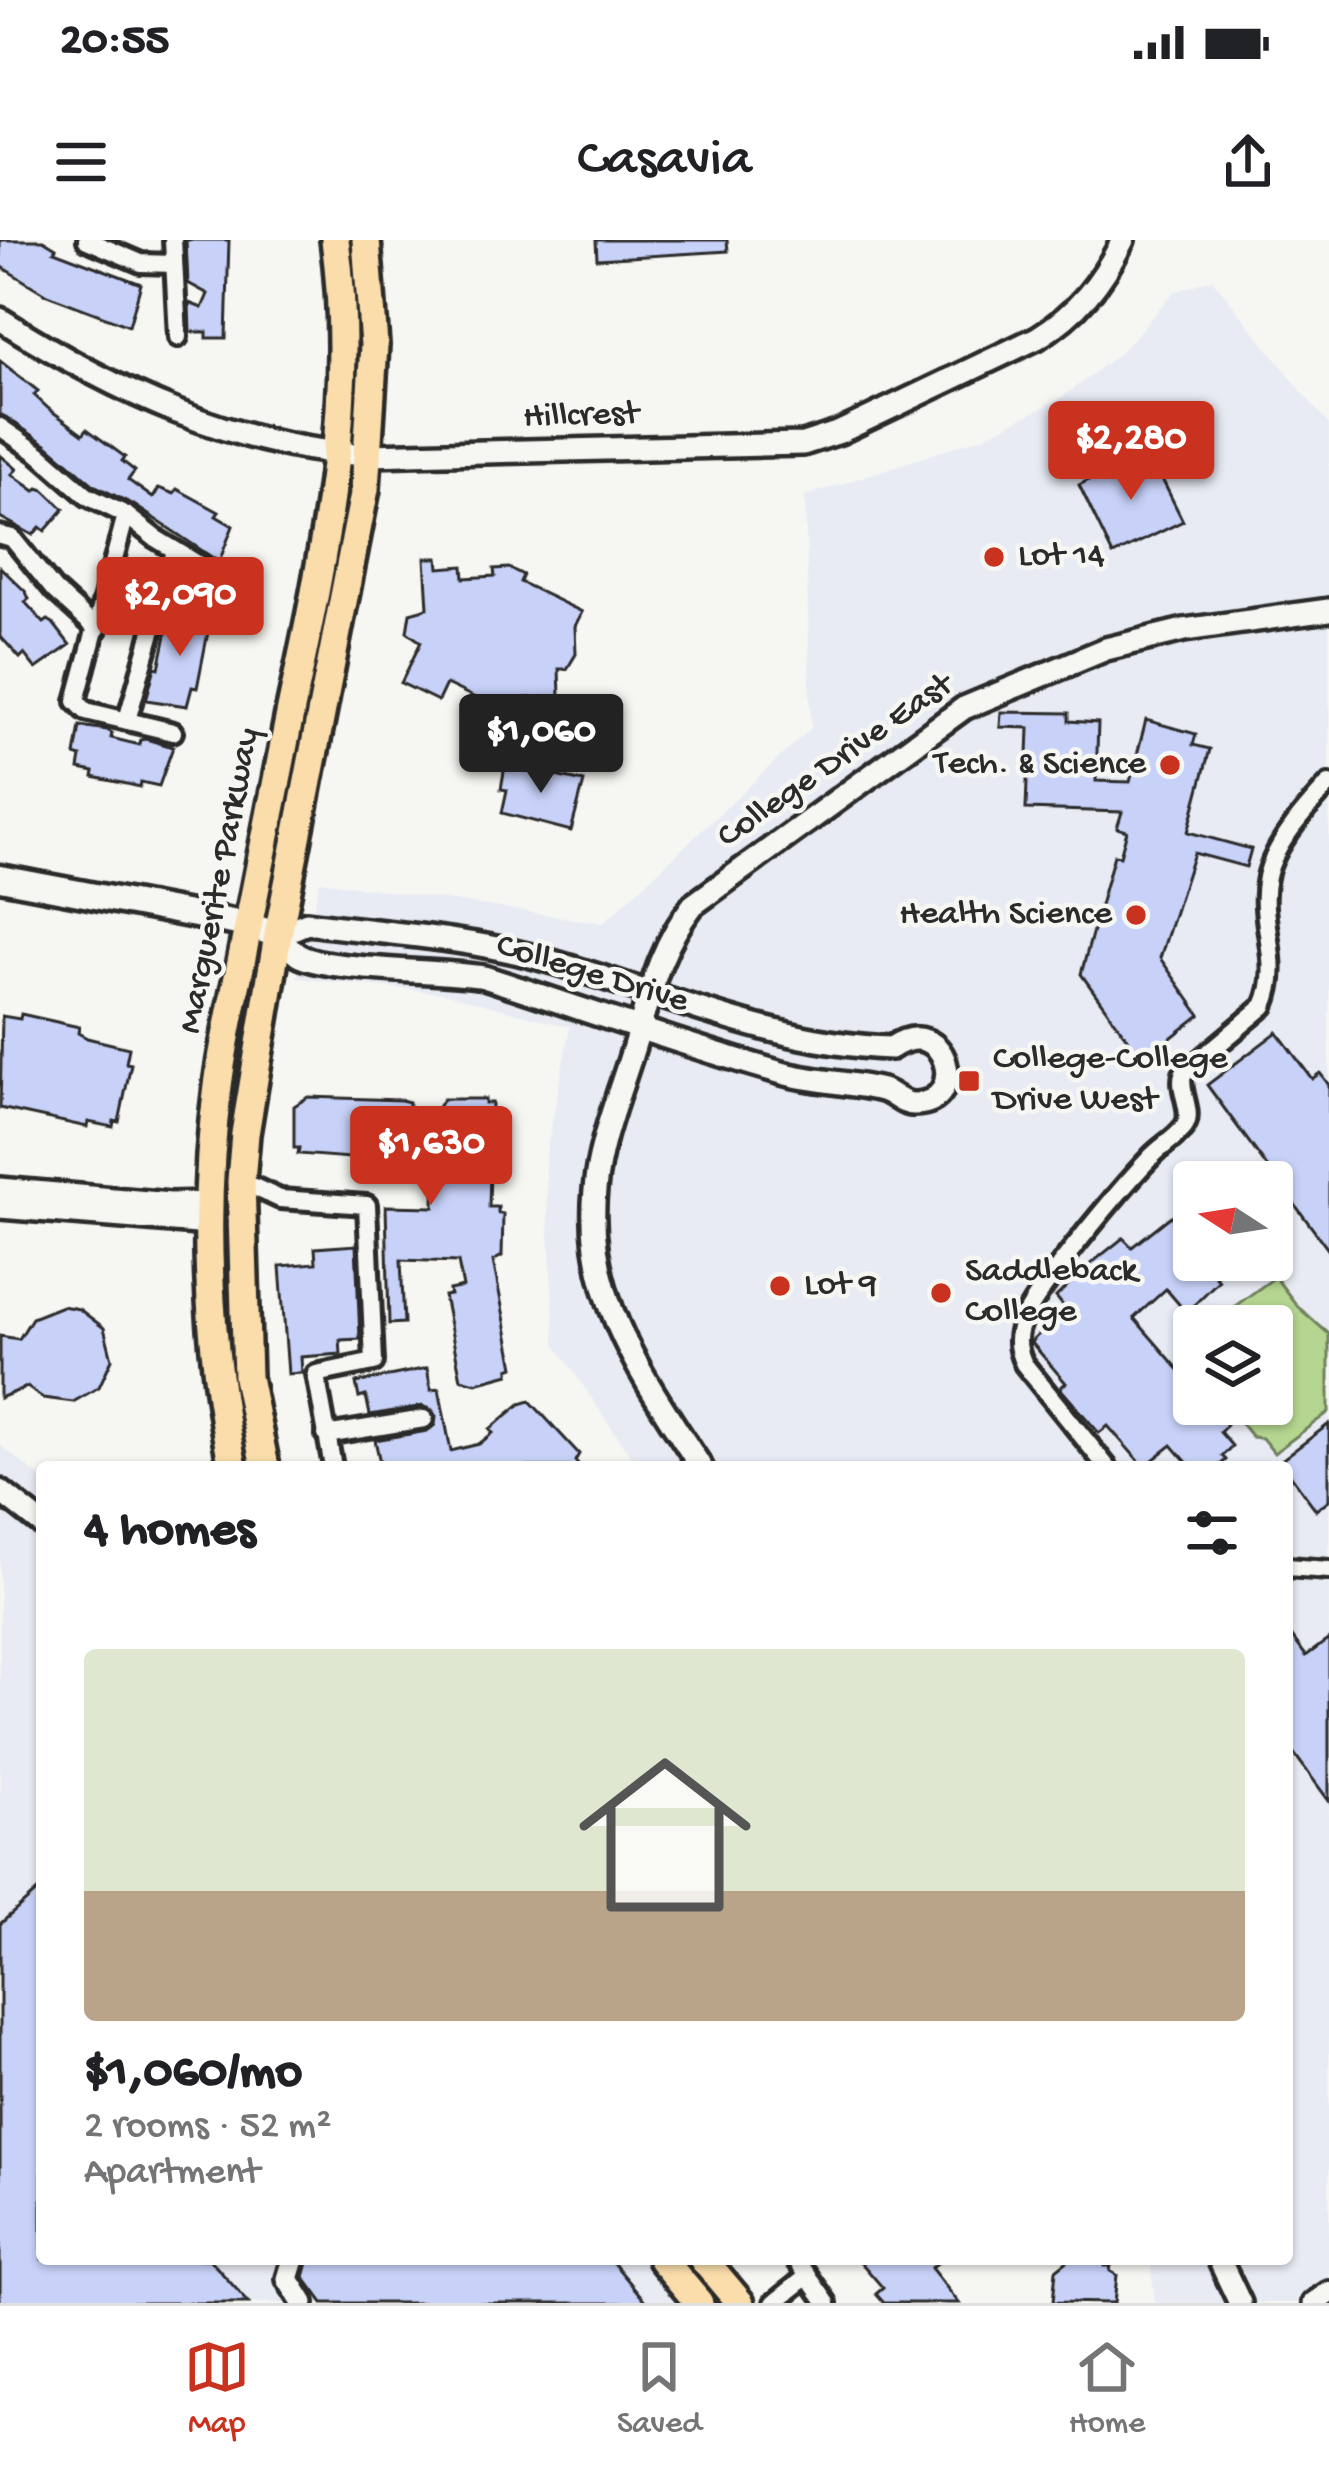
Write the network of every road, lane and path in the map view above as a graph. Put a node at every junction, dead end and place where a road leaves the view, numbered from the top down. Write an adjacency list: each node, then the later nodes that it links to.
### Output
1 (87, 240): 6 (street)
2 (173, 240): 6 (street)
3 (335, 240): 10 (main road, Marguerite Parkway)
4 (366, 240): 11 (main road, Marguerite Parkway)
5 (1123, 240): 11 (street, Hillcrest)
6 (175, 264): 8 (street)
7 (0, 319): 10 (street, Hillcrest)
8 (178, 338)
9 (0, 427): 12 (street)
10 (338, 454): 11 (street, Hillcrest); 22 (main road, Marguerite Parkway)
11 (369, 455): 23 (main road, Marguerite Parkway)
12 (126, 515): 14 (street); 17 (street)
13 (0, 535): 17 (street)
14 (175, 551): 15 (street); 18 (street)
15 (212, 572)
16 (1329, 610): 24 (street, College Drive East)
17 (97, 629): 18 (street)
18 (127, 720): 19 (street)
19 (173, 732)
20 (1329, 784): 39 (street)
21 (0, 878): 22 (main road, College Drive)
22 (248, 925): 23 (main road, College Drive); 31 (main road, Marguerite Parkway)
23 (278, 935): 24 (street, College Drive); 25 (street, College Drive); 28 (main road, Marguerite Parkway)
24 (649, 994): 25 (street, College Drive East); 26 (street, College Drive)
25 (640, 1028): 27 (street, College Drive); 38 (street, College Drive East)
26 (891, 1048): 27 (street); 27 (street, College Drive)
27 (888, 1091)
28 (241, 1181): 32 (main road, Marguerite Parkway); 34 (street)
29 (0, 1189): 31 (street)
30 (0, 1207): 31 (street)
31 (210, 1214): 32 (main road); 35 (main road, Marguerite Parkway)
32 (247, 1377): 36 (main road, Marguerite Parkway)
33 (424, 1419): 34 (street)
34 (326, 1435): 37 (street)
35 (232, 1461)
36 (264, 1461)
37 (331, 1461)
38 (697, 1461)
39 (1103, 1461)
40 (0, 1491): 41 (street)
41 (36, 1518)
42 (1293, 1567): 43 (street)
43 (1329, 1570)
44 (292, 2265): 51 (street)
45 (667, 2265): 52 (main road)
46 (708, 2265): 53 (main road)
47 (800, 2265): 49 (street)
48 (1222, 2265): 56 (street)
49 (808, 2276): 54 (street); 55 (street)
50 (1329, 2294): 57 (street)
51 (303, 2303)
52 (699, 2303)
53 (740, 2303)
54 (774, 2303)
55 (827, 2303)
56 (1240, 2303)
57 (1314, 2303)

